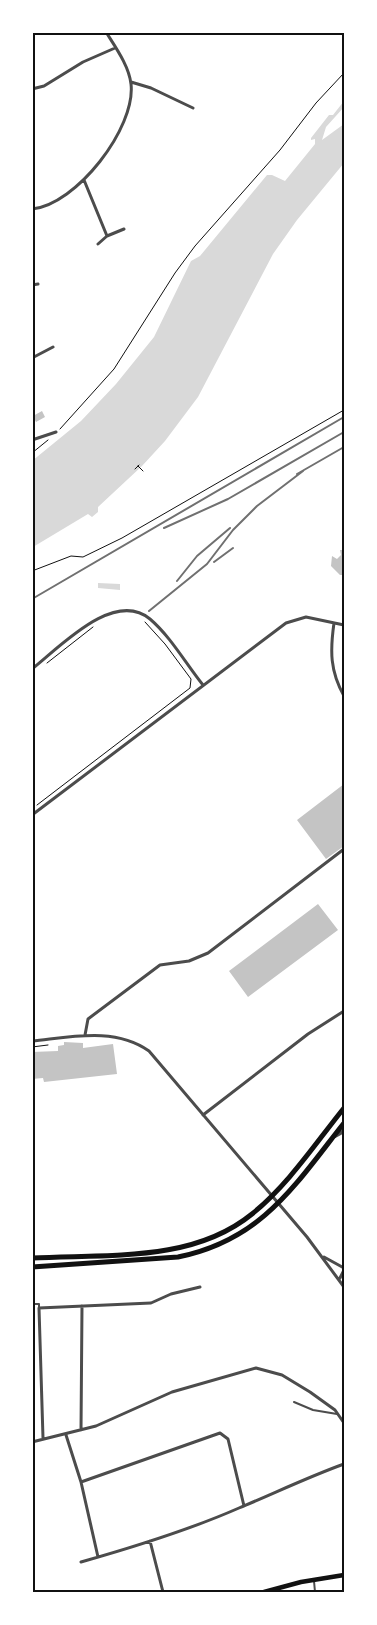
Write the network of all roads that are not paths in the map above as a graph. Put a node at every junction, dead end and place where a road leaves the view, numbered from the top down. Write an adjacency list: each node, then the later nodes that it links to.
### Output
1 (106, 32): 2 (street)
2 (115, 48): 3 (street); 4 (street)
3 (131, 82): 5 (street); 6 (street)
4 (32, 89)
5 (193, 108)
6 (84, 180): 7 (street); 9 (street)
7 (32, 209)
8 (124, 229): 9 (street)
9 (107, 236): 10 (street)
10 (98, 244)
11 (38, 284): 12 (street)
12 (32, 285)
13 (53, 347): 14 (street)
14 (32, 358)
15 (56, 432): 16 (street)
16 (32, 440)
17 (334, 624): 18 (street); 20 (street); 21 (street)
18 (344, 625)
19 (32, 669): 20 (street)
20 (203, 685): 22 (street)
21 (344, 696)
22 (32, 815)
23 (344, 850): 25 (street)
24 (344, 1012): 28 (street)
25 (85, 1035): 26 (street); 28 (street)
26 (32, 1041)
27 (344, 1108): 33 (main road)
28 (203, 1114): 32 (street)
29 (344, 1123): 31 (main road)
30 (344, 1131): 31 (street)
31 (335, 1136): 34 (main road)
32 (321, 1255): 35 (street); 36 (street)
33 (32, 1258)
34 (32, 1267)
35 (344, 1269): 36 (street)
36 (340, 1279): 38 (street)
37 (200, 1287): 40 (street)
38 (344, 1287)
39 (32, 1304): 41 (lane)
40 (82, 1306): 41 (street); 45 (street)
41 (40, 1308): 47 (street)
42 (294, 1402): 43 (lane)
43 (339, 1415): 44 (street); 45 (street)
44 (344, 1423)
45 (81, 1430): 46 (street)
46 (66, 1435): 47 (street); 50 (street)
47 (43, 1438): 48 (street)
48 (32, 1442)
49 (344, 1464): 51 (street)
50 (80, 1482): 51 (street); 53 (street)
51 (244, 1506): 52 (street)
52 (150, 1541): 53 (street); 57 (street)
53 (98, 1557): 54 (street)
54 (81, 1562)
55 (344, 1575): 56 (main road)
56 (315, 1579): 58 (main road); 59 (lane)
57 (163, 1592)
58 (264, 1592)
59 (315, 1592)

